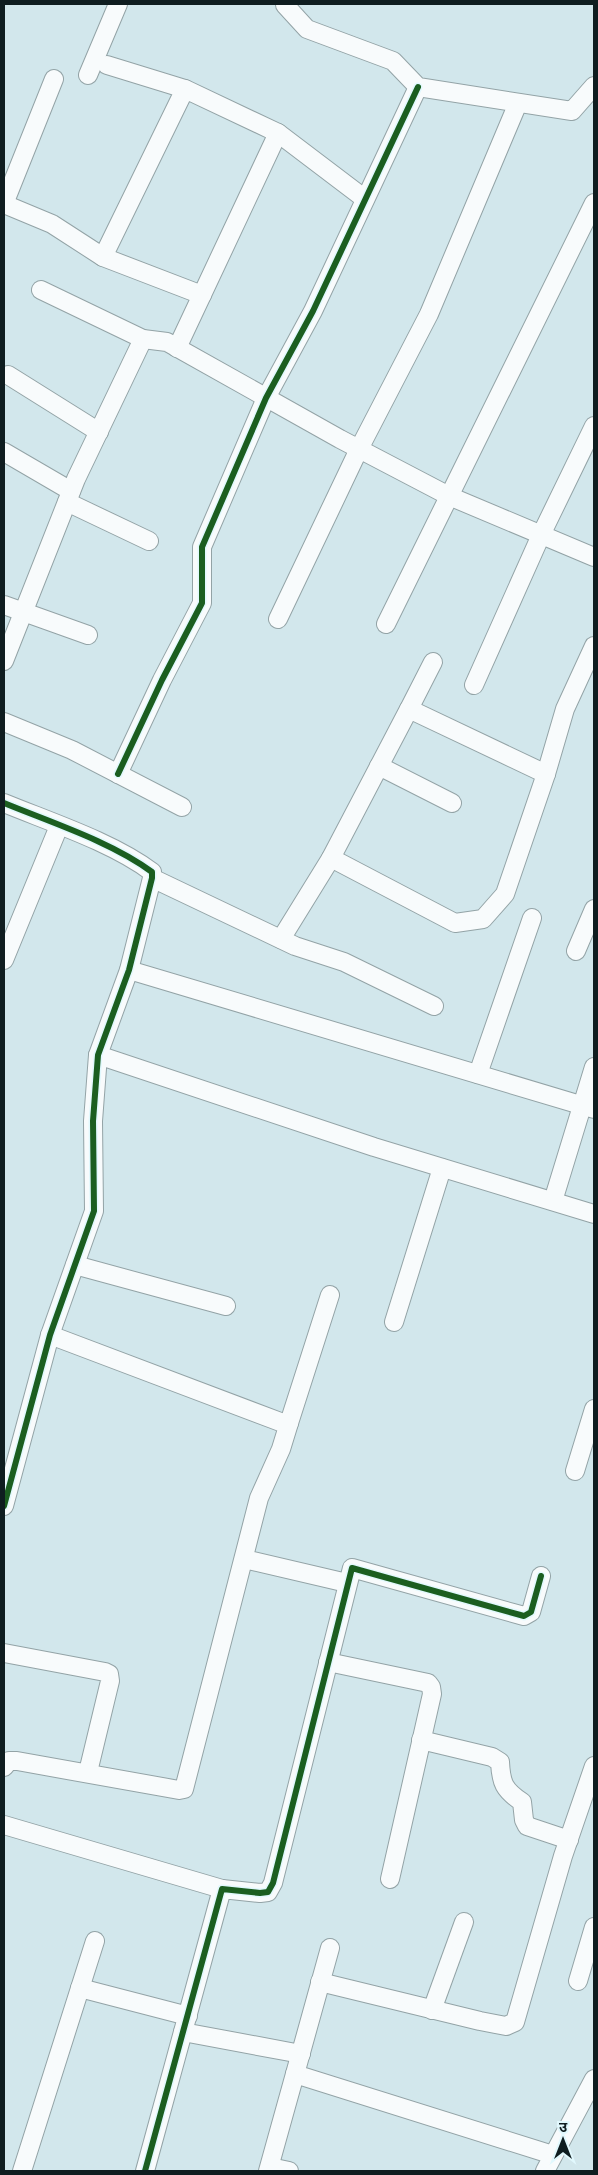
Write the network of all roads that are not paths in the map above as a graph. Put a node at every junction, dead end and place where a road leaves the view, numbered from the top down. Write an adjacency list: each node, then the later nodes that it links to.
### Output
1 (118, 4): 4 (street)
2 (283, 4): 7 (street)
3 (107, 65): 8 (street)
4 (88, 75)
5 (54, 79): 13 (street)
6 (594, 86): 9 (street)
7 (418, 87): 9 (street); 11 (street)
8 (185, 89): 10 (street); 14 (street)
9 (518, 102): 23 (street)
10 (278, 133): 11 (street); 16 (street)
11 (365, 199): 20 (street)
12 (594, 203): 25 (street)
13 (4, 204): 14 (street)
14 (103, 257): 16 (street)
15 (41, 290): 17 (street)
16 (202, 295): 18 (street)
17 (143, 339): 18 (street); 22 (street)
18 (177, 348): 20 (street)
19 (8, 375): 22 (street)
20 (266, 398): 23 (street); 42 (street)
21 (594, 426): 27 (street)
22 (99, 432): 26 (street)
23 (359, 449): 25 (street); 32 (street)
24 (4, 452): 26 (street)
25 (449, 496): 27 (street); 33 (street)
26 (69, 497): 28 (street); 31 (street)
27 (541, 535): 29 (street); 38 (street)
28 (149, 541)
29 (593, 553)
30 (4, 605): 31 (street)
31 (22, 613): 34 (street); 36 (street)
32 (278, 619)
33 (386, 624)
34 (88, 635)
35 (594, 646): 43 (street)
36 (4, 661)
37 (433, 662): 39 (street)
38 (474, 685)
39 (408, 709): 41 (street); 43 (street)
40 (4, 722): 42 (street)
41 (379, 766): 45 (street); 48 (street)
42 (118, 774): 46 (street)
43 (546, 774): 48 (street)
44 (4, 803): 47 (street)
45 (452, 803)
46 (182, 807)
47 (59, 826): 49 (street); 54 (street)
48 (332, 858): 52 (street)
49 (152, 878): 52 (street); 55 (street)
50 (594, 909): 53 (street)
51 (532, 918): 59 (street)
52 (281, 939): 56 (street)
53 (576, 951)
54 (4, 960)
55 (129, 970): 57 (street); 59 (street)
56 (434, 1006)
57 (98, 1055): 61 (street); 64 (street)
58 (594, 1067): 60 (street)
59 (478, 1074): 60 (street)
60 (588, 1107): 62 (street)
61 (442, 1168): 62 (street); 67 (street)
62 (553, 1201): 63 (street)
63 (594, 1214)
64 (75, 1265): 66 (street); 68 (street)
65 (330, 1295): 70 (street)
66 (226, 1306)
67 (394, 1322)
68 (50, 1335): 70 (street); 72 (street)
69 (594, 1409): 71 (street)
70 (289, 1423): 73 (street)
71 (575, 1471)
72 (4, 1506)
73 (244, 1559): 75 (street); 81 (street)
74 (541, 1576): 75 (street)
75 (347, 1583): 77 (street)
76 (4, 1653): 81 (street)
77 (328, 1662): 78 (street); 86 (street)
78 (421, 1740): 84 (street); 85 (street)
79 (594, 1766): 82 (street)
80 (4, 1767): 81 (street)
81 (88, 1772)
82 (590, 1794): 84 (street)
83 (4, 1825): 86 (street)
84 (569, 1840): 94 (street)
85 (390, 1879)
86 (222, 1888): 95 (street)
87 (464, 1922): 94 (street)
88 (594, 1927): 91 (street)
89 (95, 1941): 93 (street)
90 (330, 1948): 92 (street)
91 (578, 1981)
92 (320, 1982): 94 (street); 96 (street)
93 (80, 1988): 95 (street); 101 (street)
94 (432, 2010)
95 (185, 2024): 96 (street); 102 (street)
96 (301, 2054): 97 (street)
97 (295, 2074): 99 (street); 100 (street)
98 (594, 2079): 99 (street)
99 (553, 2155): 104 (street)
100 (269, 2169): 103 (street)
101 (22, 2171)
102 (145, 2171)
103 (288, 2171)
104 (545, 2171)

